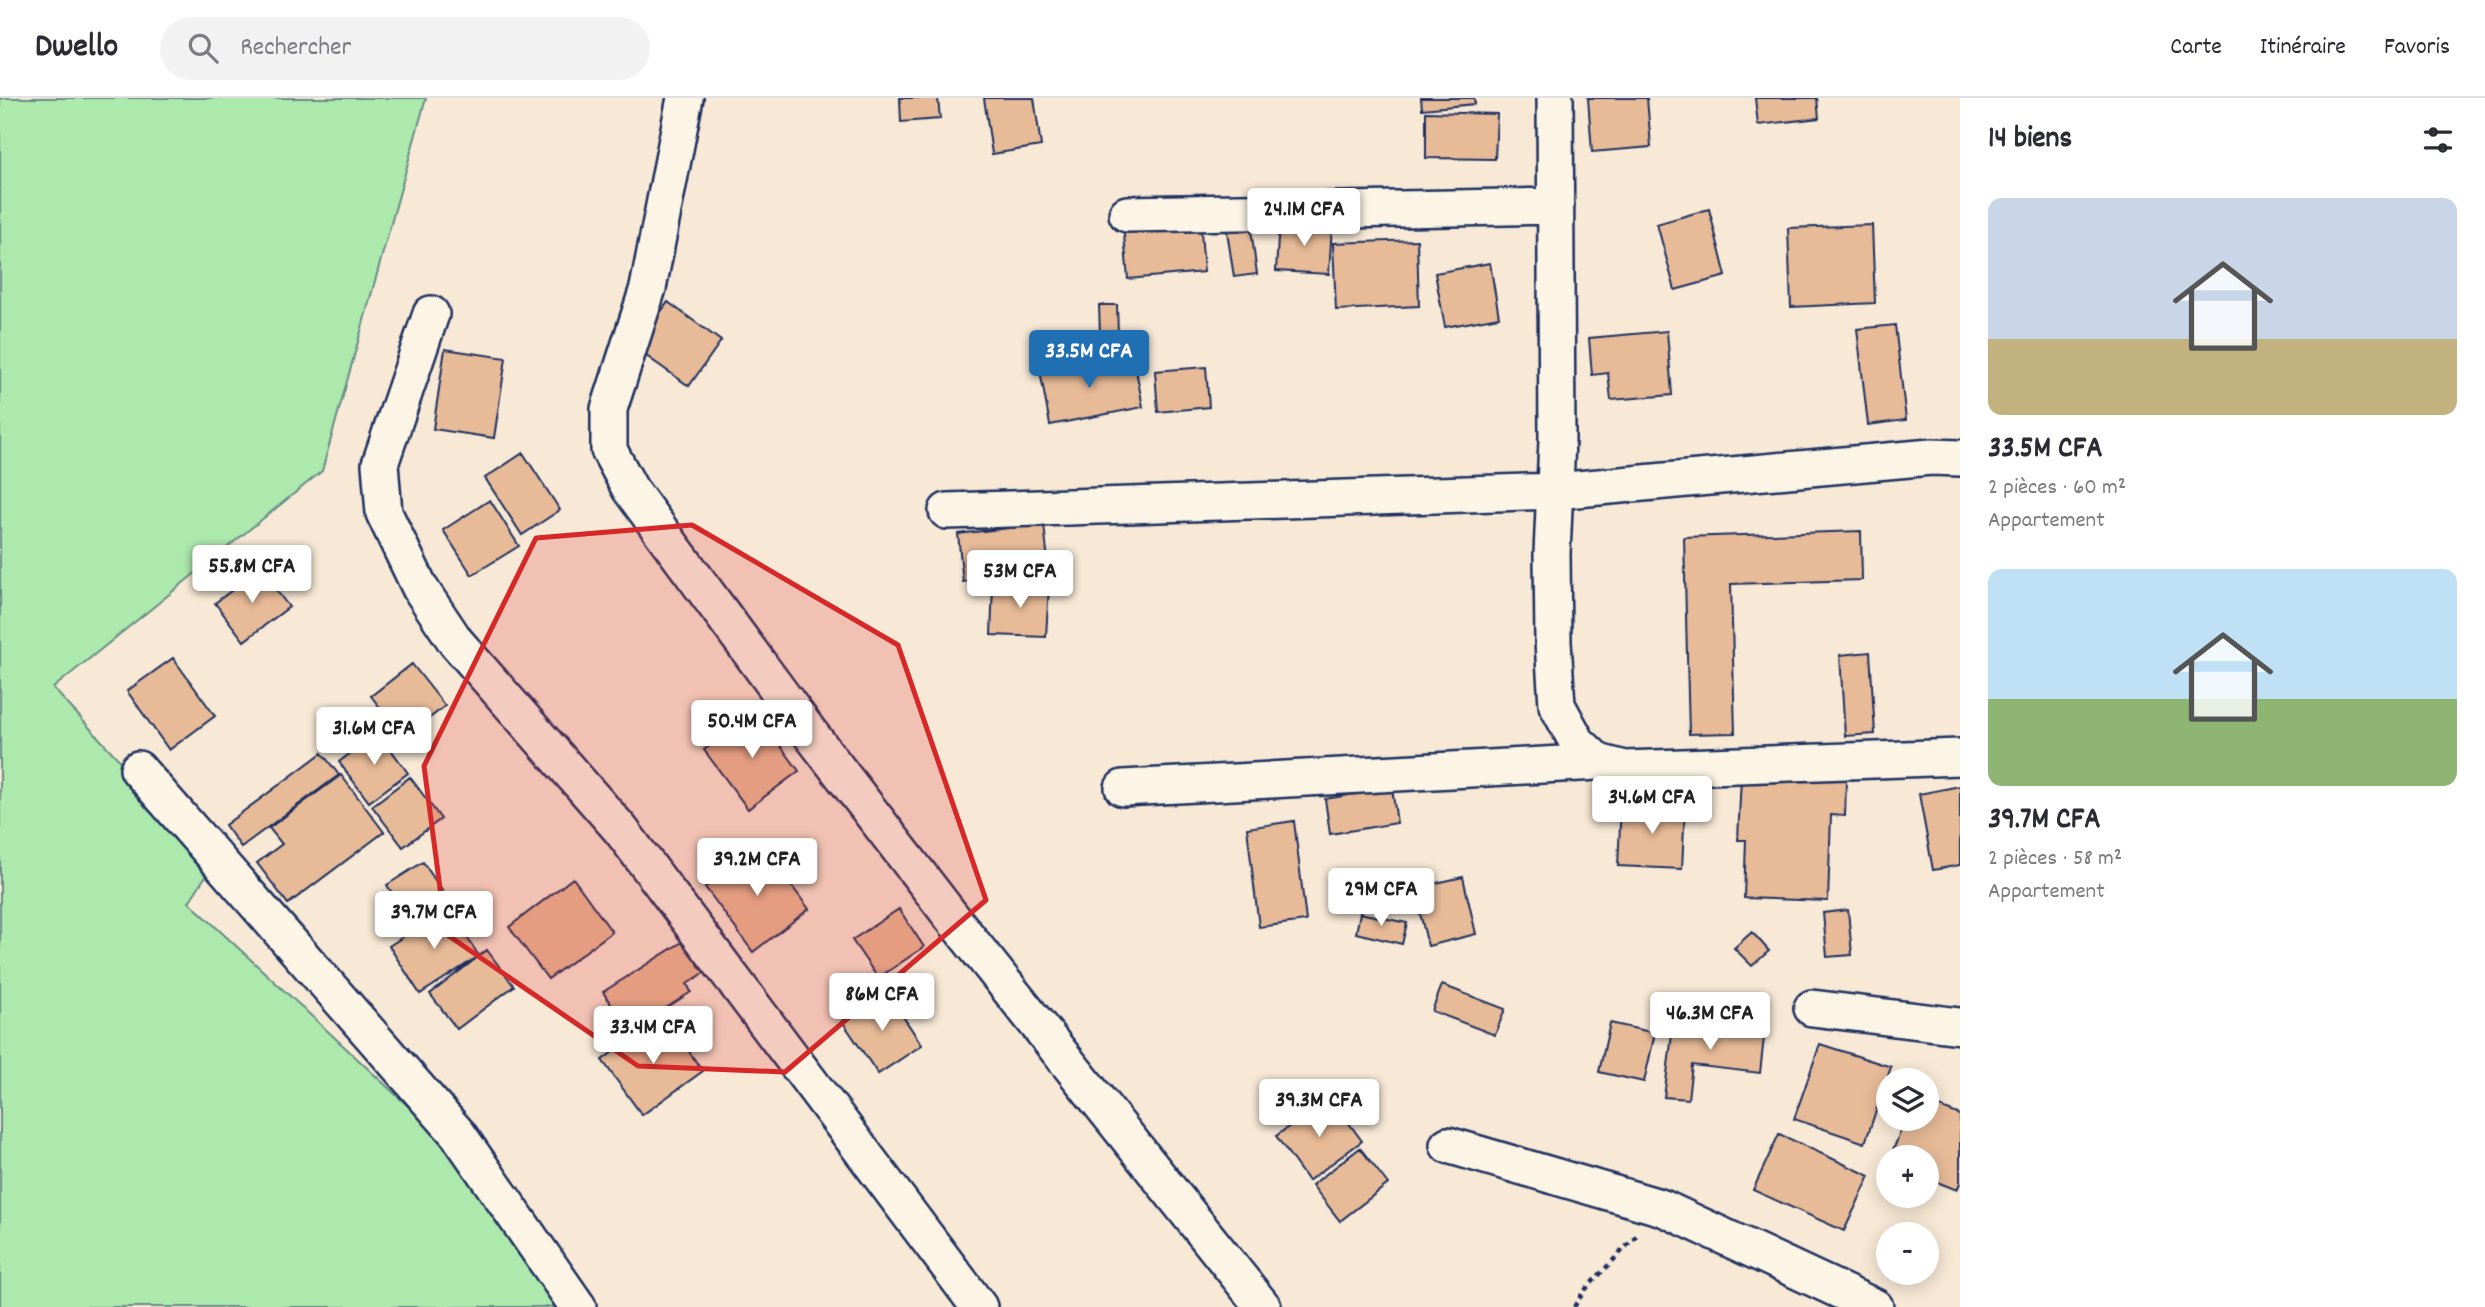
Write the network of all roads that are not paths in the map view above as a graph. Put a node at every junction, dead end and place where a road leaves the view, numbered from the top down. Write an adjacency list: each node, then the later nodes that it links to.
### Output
1 (685, 98): 18 (street)
2 (1555, 98): 3 (street)
3 (1556, 206): 4 (street); 7 (street)
4 (1127, 215)
5 (431, 314): 17 (street)
6 (1960, 458): 7 (street)
7 (1555, 491): 8 (street); 10 (street)
8 (947, 511)
9 (1960, 757): 10 (street)
10 (1598, 762): 12 (street)
11 (138, 769): 16 (street)
12 (1123, 788)
13 (1812, 1008): 14 (street)
14 (1960, 1026)
15 (1448, 1145): 19 (street)
16 (578, 1307)
17 (979, 1307)
18 (1263, 1307)
19 (1875, 1307)

